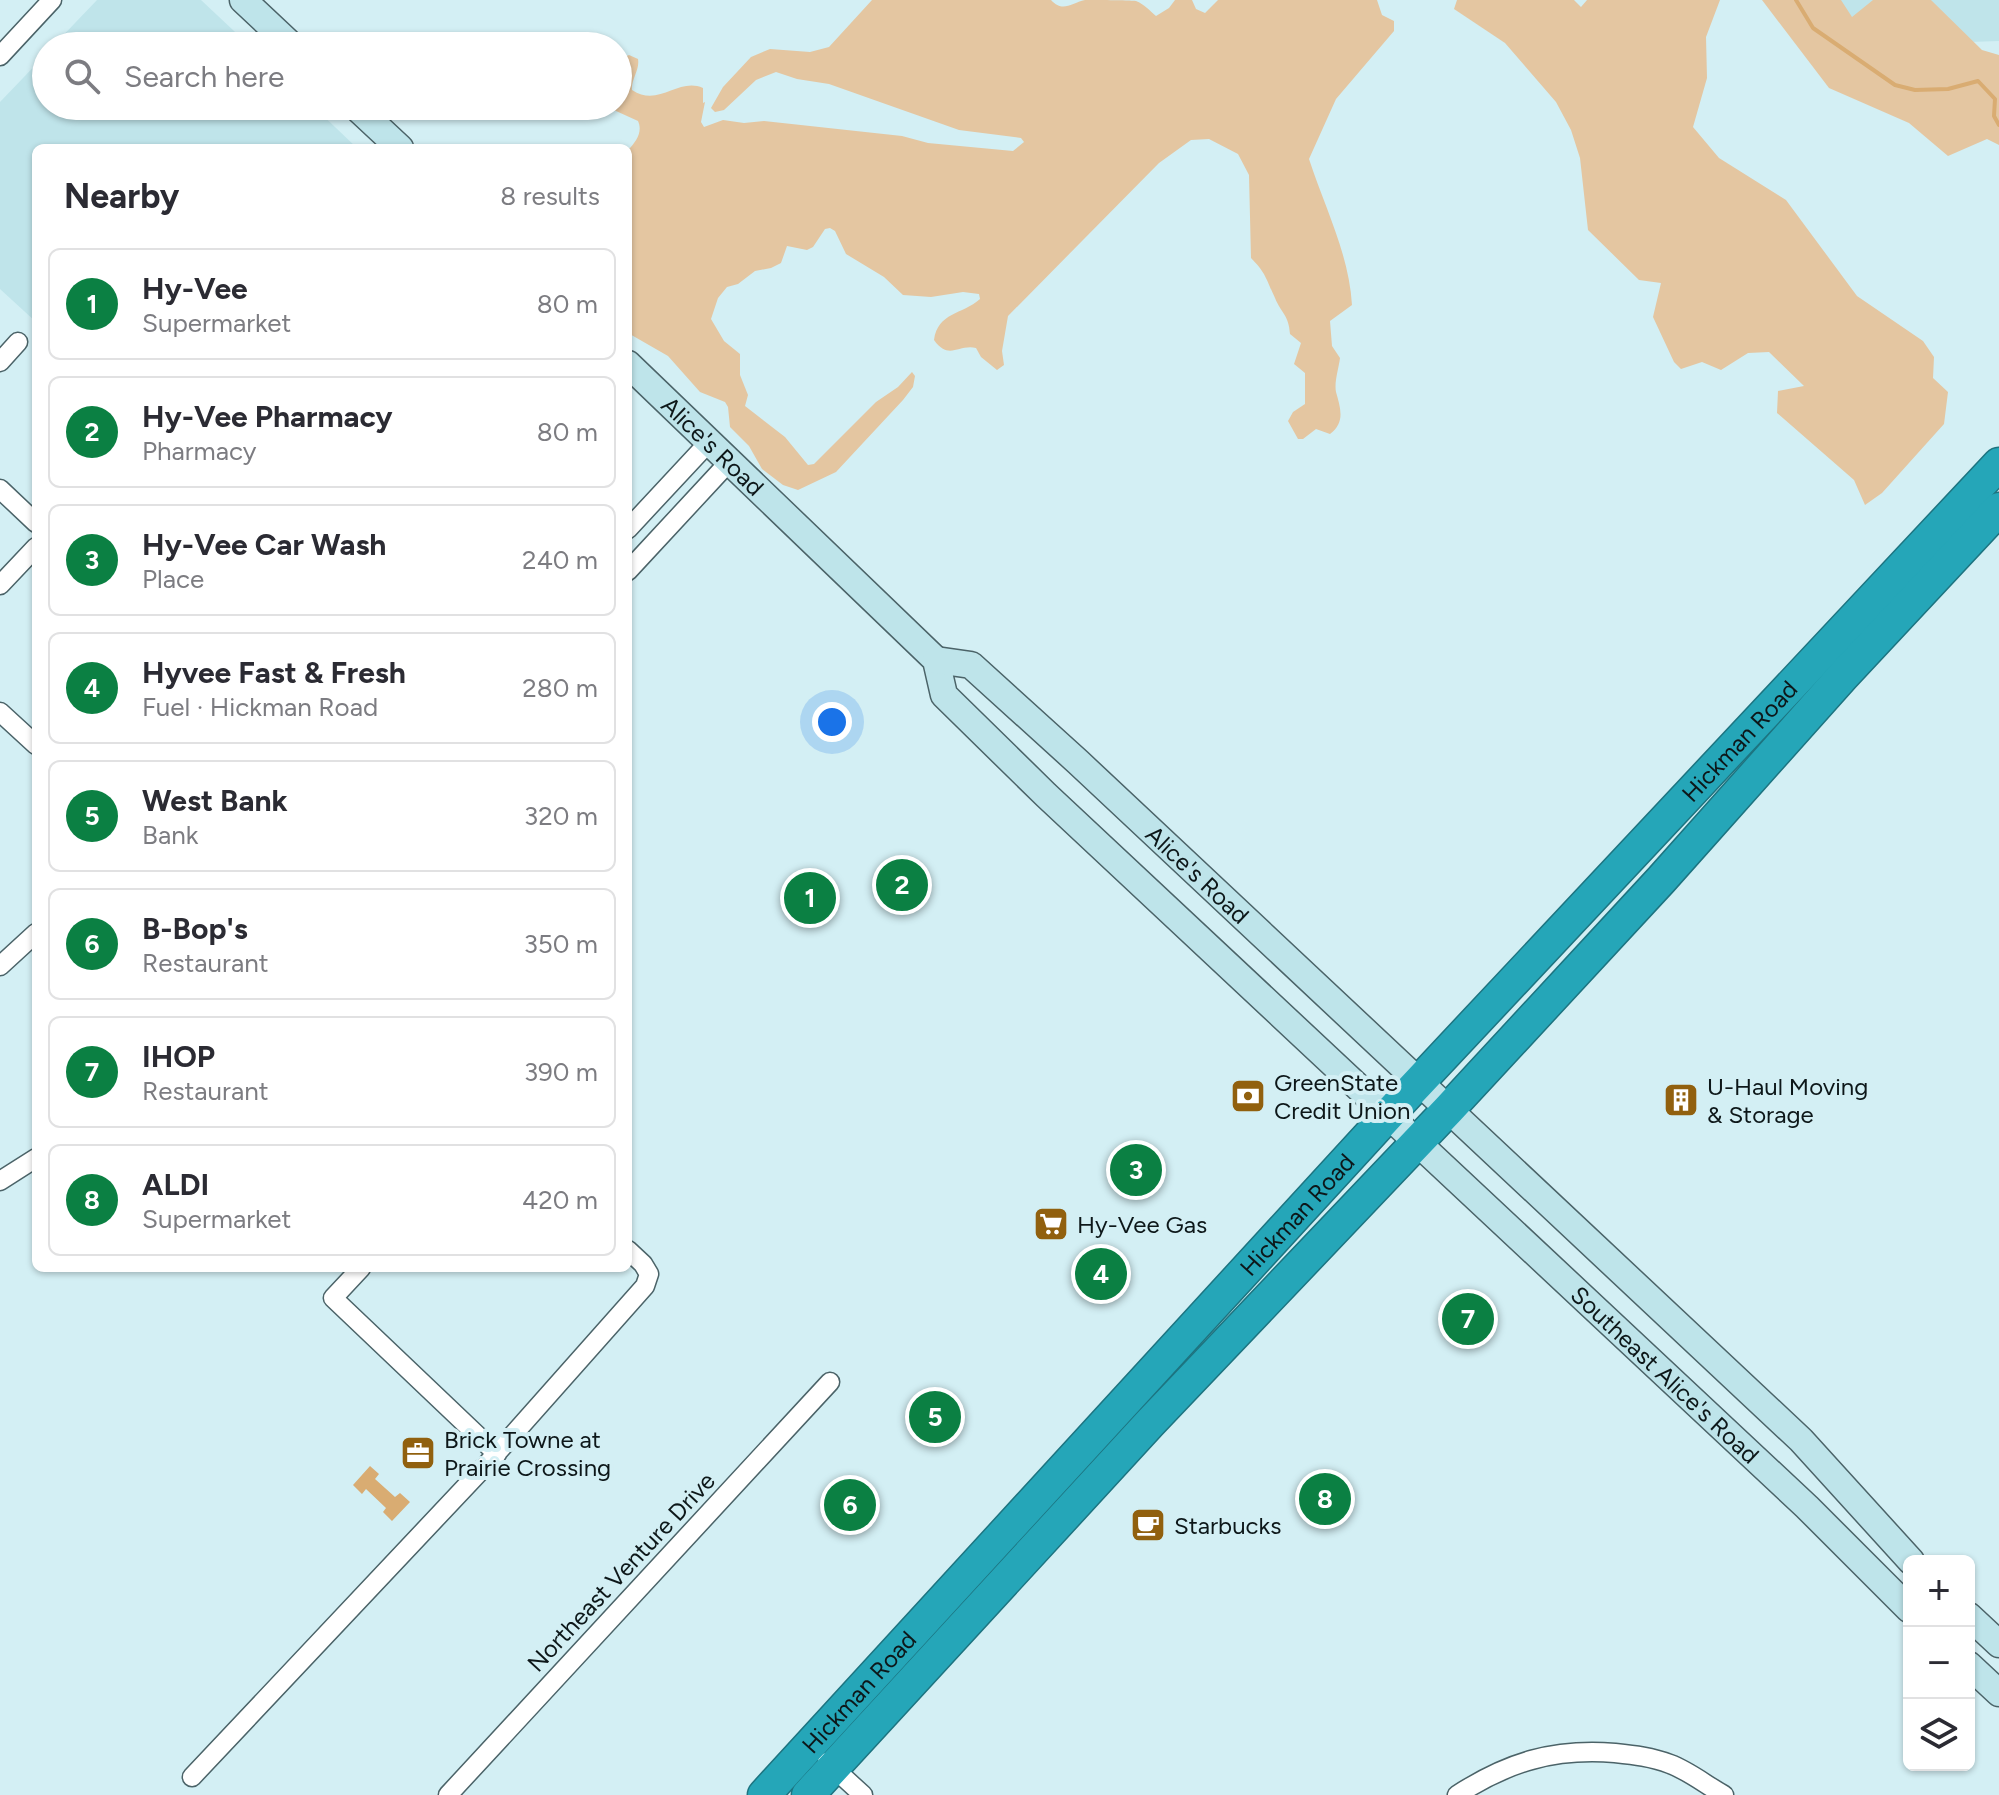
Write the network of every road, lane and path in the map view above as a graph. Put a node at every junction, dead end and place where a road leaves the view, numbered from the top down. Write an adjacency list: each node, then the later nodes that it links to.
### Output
1 (52, 0): 4 (street)
2 (243, 0): 3 (main road)
3 (277, 32)
4 (0, 56)
5 (370, 120): 6 (main road)
6 (396, 144)
7 (18, 342): 8 (street)
8 (0, 362)
9 (632, 368): 10 (main road, Alice's Road)
10 (710, 441): 11 (main road, Alice's Road); 17 (street)
11 (730, 461): 19 (street); 22 (main road, Alice's Road)
12 (1999, 464): 27 (highway, Hickman Road)
13 (1999, 483): 21 (highway)
14 (0, 489): 16 (street)
15 (1999, 509): 21 (highway, Hickman Road)
16 (32, 519)
17 (632, 525)
18 (32, 551): 20 (street)
19 (632, 567)
20 (0, 585)
21 (1883, 634): 28 (highway, Hickman Road)
22 (936, 660): 27 (main road, Alice's Road); 29 (main road, Alice's Road)
23 (0, 712): 24 (street)
24 (32, 741)
25 (32, 937): 26 (street)
26 (0, 966)
27 (1419, 1083): 28 (main road, Alice's Road); 29 (highway, Hickman Road)
28 (1448, 1110): 30 (highway, Hickman Road); 37 (main road, Southeast Alice's Road)
29 (1388, 1115): 30 (main road, Alice's Road); 43 (highway, Hickman Road)
30 (1417, 1142): 38 (main road, Southeast Alice's Road); 44 (highway, Hickman Road)
31 (32, 1161): 32 (street)
32 (0, 1181)
33 (632, 1254): 36 (street)
34 (357, 1272): 36 (street)
35 (830, 1382): 46 (street, Northeast Venture Drive)
36 (497, 1454): 45 (street)
37 (1906, 1555)
38 (1903, 1603)
39 (1975, 1622): 40 (main road)
40 (1999, 1644)
41 (1975, 1671): 42 (main road)
42 (1999, 1693)
43 (810, 1745): 44 (street); 47 (highway, Hickman Road)
44 (833, 1767): 48 (highway, Hickman Road); 49 (street)
45 (192, 1777)
46 (448, 1795)
47 (764, 1795)
48 (808, 1795)
49 (863, 1795)
50 (1457, 1795): 51 (street)
51 (1724, 1795)

